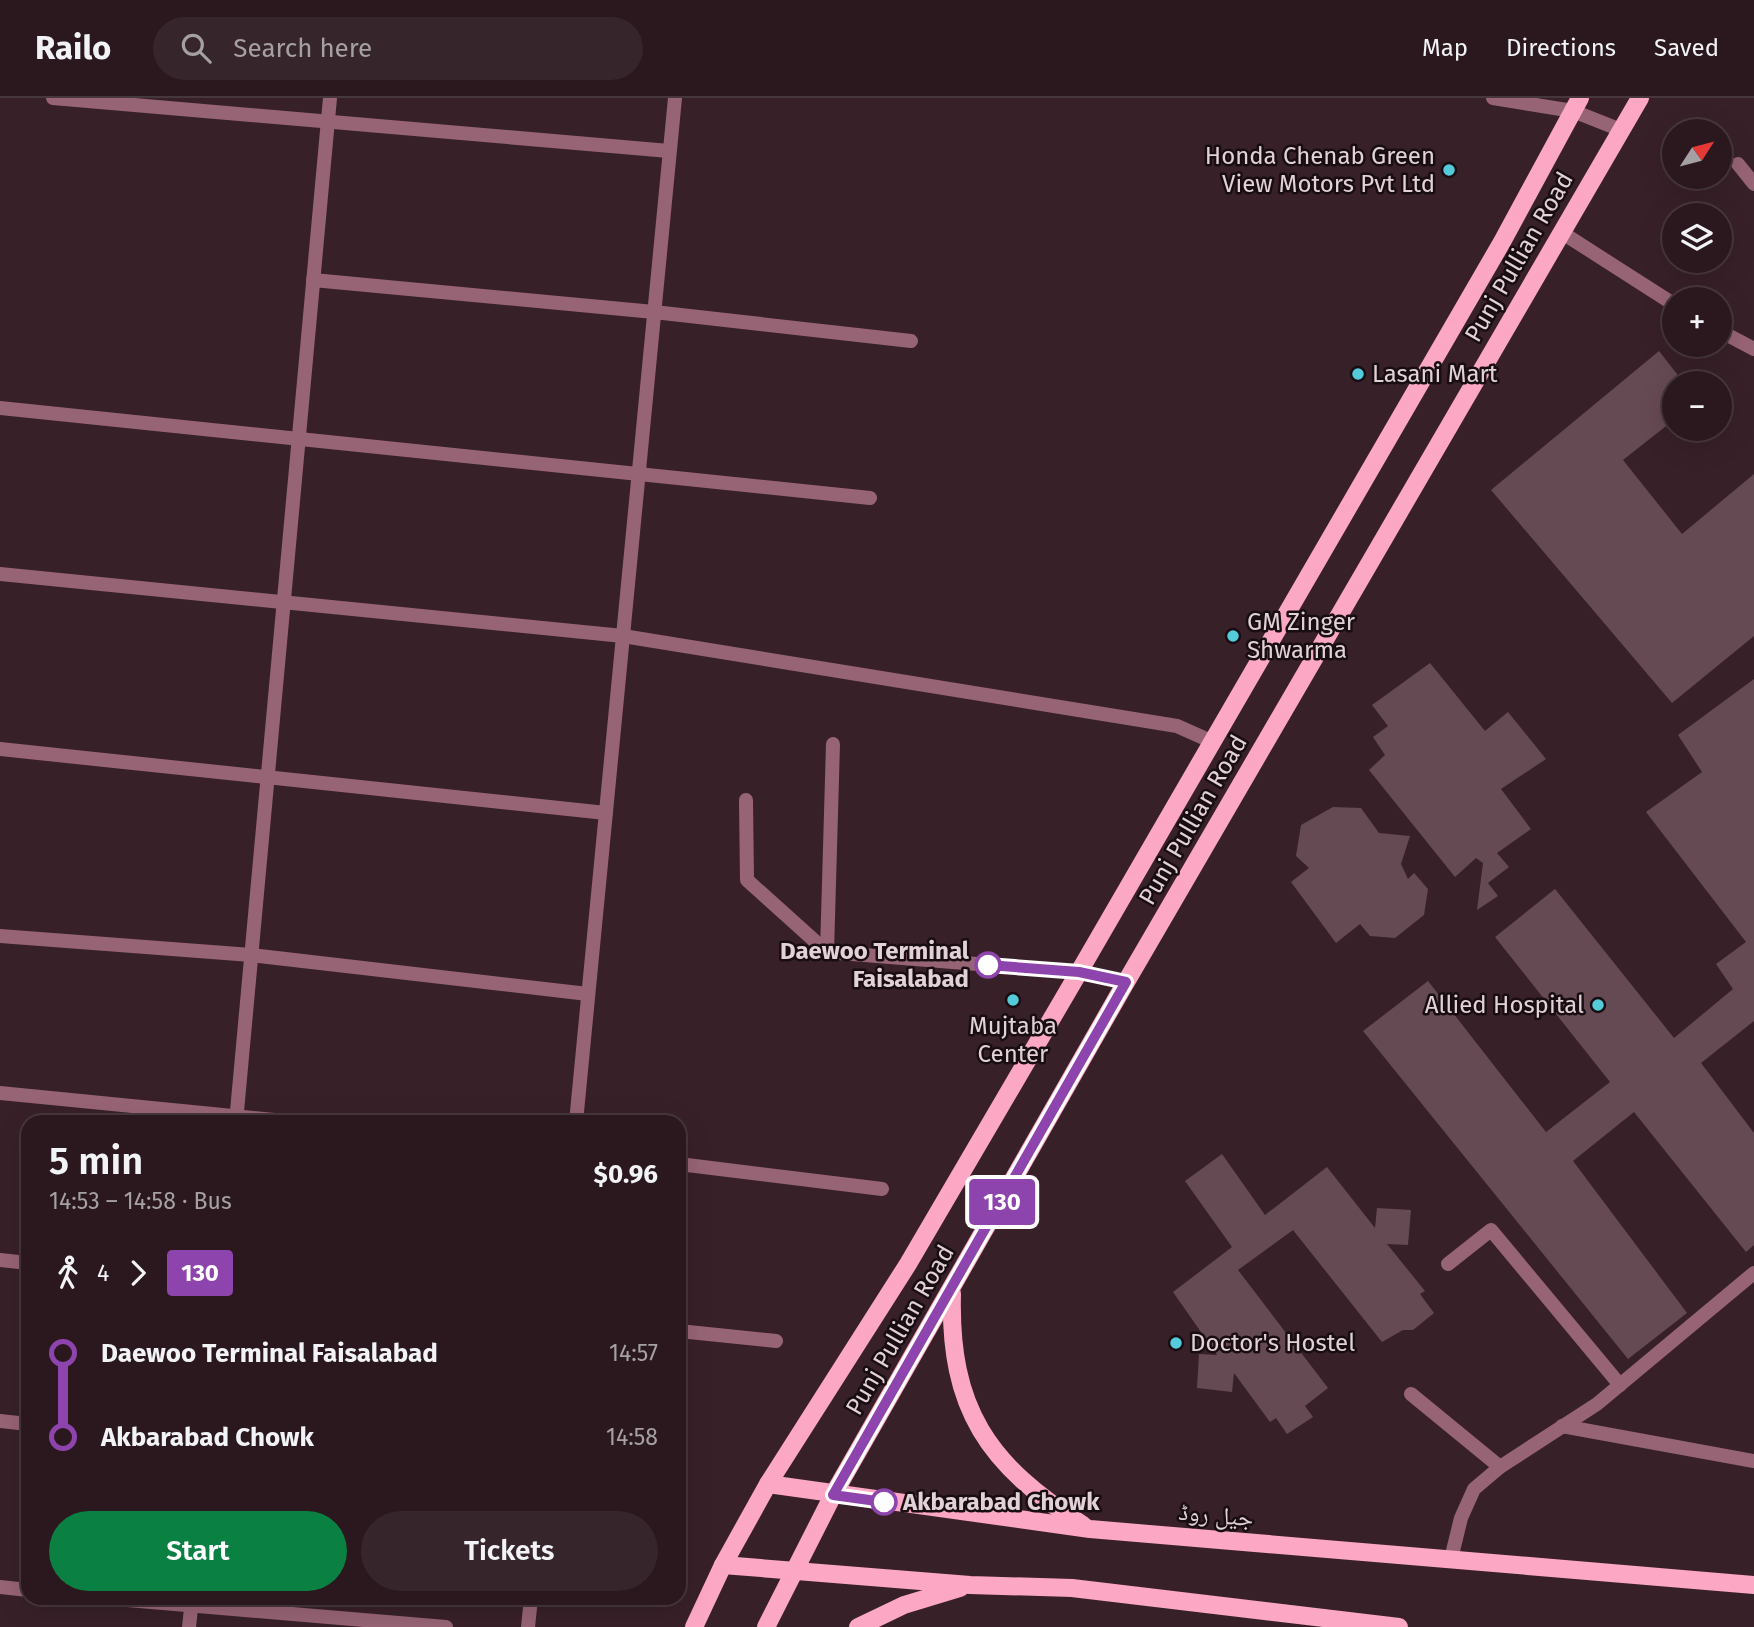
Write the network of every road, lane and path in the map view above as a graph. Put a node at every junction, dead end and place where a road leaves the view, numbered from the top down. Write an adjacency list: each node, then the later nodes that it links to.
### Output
1 (53, 98): 7 (street)
2 (330, 98): 7 (street)
3 (675, 98): 9 (street)
4 (1493, 98): 6 (street)
5 (1640, 98): 8 (main road, Punj Pullian Road)
6 (1577, 104): 8 (street); 26 (main road, Punj Pullian Road)
7 (328, 121): 9 (street); 13 (street)
8 (1620, 130): 12 (main road, Punj Pullian Road)
9 (669, 151): 15 (street)
10 (1738, 164): 11 (street)
11 (1754, 184)
12 (1561, 232): 14 (street); 36 (main road, Punj Pullian Road)
13 (313, 280): 15 (street); 20 (street)
14 (1662, 297)
15 (654, 312): 17 (street); 21 (street)
16 (1732, 337): 18 (street)
17 (911, 341)
18 (1754, 349)
19 (0, 408): 20 (street)
20 (298, 441): 21 (street); 24 (street)
21 (638, 476): 22 (street); 25 (street)
22 (870, 498)
23 (0, 574): 24 (street)
24 (284, 602): 25 (street); 29 (street)
25 (623, 636): 26 (street); 31 (street)
26 (1213, 742): 35 (main road, Punj Pullian Road)
27 (833, 744): 33 (street)
28 (0, 749): 29 (street)
29 (267, 778): 31 (street); 34 (street)
30 (746, 800): 33 (street)
31 (606, 813): 37 (street)
32 (0, 936): 34 (street)
33 (827, 952): 35 (street)
34 (251, 955): 37 (street); 40 (street)
35 (1079, 972): 36 (street); 58 (main road, Punj Pullian Road)
36 (1126, 982): 48 (main road, Punj Pullian Road)
37 (588, 994): 41 (street)
38 (0, 1093): 39 (street)
39 (200, 1115)
40 (236, 1115)
41 (577, 1115)
42 (686, 1165): 43 (street)
43 (883, 1189)
44 (0, 1260): 45 (street)
45 (21, 1262)
46 (1448, 1264): 51 (street)
47 (1754, 1273): 51 (street)
48 (953, 1290): 59 (main road, Punj Pullian Road); 60 (main road)
49 (686, 1332): 50 (street)
50 (776, 1341)
51 (1620, 1385): 55 (street)
52 (1411, 1394): 57 (street)
53 (0, 1421): 54 (street)
54 (21, 1423)
55 (1562, 1426): 56 (street); 57 (street)
56 (1754, 1461)
57 (1500, 1466): 61 (street)
58 (768, 1484): 59 (main road, جیل روڈ); 62 (main road)
59 (833, 1495): 60 (main road, جیل روڈ); 63 (main road, Punj Pullian Road)
60 (1090, 1529): 61 (main road, جیل روڈ)
61 (1451, 1559): 65 (main road, جیل روڈ)
62 (723, 1565): 63 (main road); 74 (main road)
63 (795, 1571): 64 (main road); 75 (main road)
64 (970, 1585): 76 (main road); 77 (main road)
65 (1754, 1585)
66 (0, 1587): 67 (street)
67 (21, 1589)
68 (192, 1605): 71 (street)
69 (222, 1605): 72 (street)
70 (530, 1605): 73 (street)
71 (189, 1627)
72 (446, 1627)
73 (528, 1627)
74 (694, 1627)
75 (765, 1627)
76 (858, 1627)
77 (1399, 1627)

